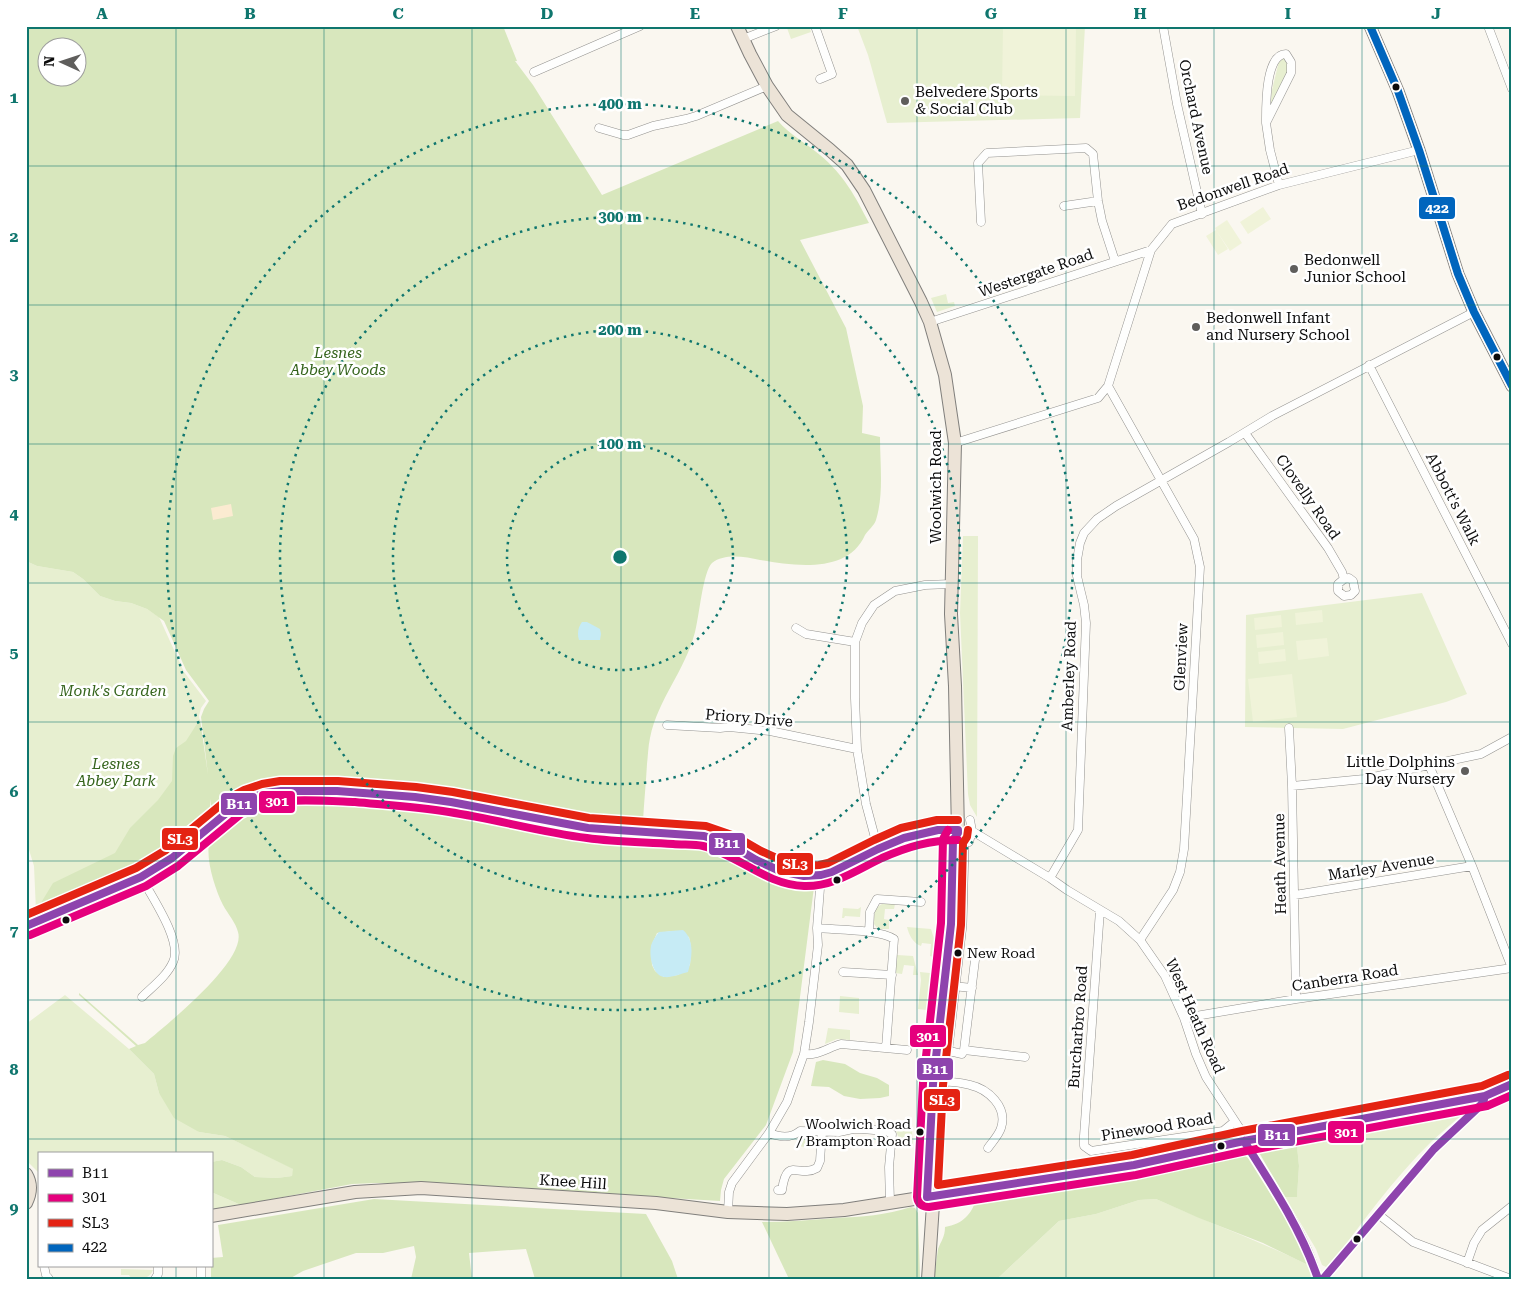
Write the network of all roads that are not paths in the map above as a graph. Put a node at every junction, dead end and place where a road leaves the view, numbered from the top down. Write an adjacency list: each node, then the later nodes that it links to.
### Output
1 (640, 26): 9 (street)
2 (737, 26): 8 (main road, Woolwich Road)
3 (776, 26): 8 (street)
4 (814, 26): 10 (street)
5 (1163, 26): 19 (street, Orchard Avenue)
6 (1370, 26): 15 (street)
7 (1488, 26): 12 (street)
8 (743, 39): 11 (main road, Woolwich Road)
9 (534, 72)
10 (820, 79)
11 (767, 86): 14 (street); 24 (main road, Woolwich Road)
12 (1512, 89)
13 (1266, 123): 13 (street); 16 (street)
14 (599, 128)
15 (1419, 150): 16 (street, Bedonwell Road); 23 (street)
16 (1279, 185): 19 (street, Bedonwell Road)
17 (1098, 201): 18 (street); 20 (street); 22 (street)
18 (1064, 206)
19 (1202, 214): 21 (street, Bedonwell Road)
20 (981, 222)
21 (1151, 250): 22 (street, Westergate Road); 26 (street, Bedonwell Road)
22 (1115, 261): 24 (street, Westergate Road)
23 (1474, 312): 25 (street, Amberley Road); 27 (street)
24 (930, 322): 29 (main road, Woolwich Road)
25 (1369, 365): 28 (street, Amberley Road); 35 (street, Abbott's Walk)
26 (1108, 386): 29 (street); 30 (street, Glenview)
27 (1512, 386)
28 (1246, 432): 30 (street, Amberley Road); 31 (street, Clovelly Road)
29 (955, 443): 32 (main road, Woolwich Road)
30 (1161, 481): 50 (street, Amberley Road); 57 (street, Glenview)
31 (1344, 579)
32 (951, 584): 34 (street); 43 (main road, Woolwich Road)
33 (796, 628): 34 (street)
34 (855, 642): 39 (street)
35 (1512, 644)
36 (667, 725): 39 (street, Priory Drive)
37 (1289, 728): 41 (street, Heath Avenue)
38 (1512, 737): 40 (street)
39 (857, 749): 46 (street)
40 (1429, 765): 41 (street); 47 (street)
41 (1292, 786): 51 (street, Heath Avenue)
42 (970, 820): 44 (street)
43 (958, 831): 46 (street); 62 (main road, Woolwich Road); 85 (main road, Woolwich Road)
44 (972, 831): 45 (street); 50 (street, West Heath Road)
45 (970, 842)
46 (878, 848): 48 (street)
47 (1472, 866): 51 (street, Marley Avenue); 59 (street)
48 (821, 875): 49 (street); 55 (street)
49 (142, 877): 54 (street); 64 (street)
50 (1050, 878): 53 (street, West Heath Road)
51 (1295, 896): 65 (street, Heath Avenue)
52 (920, 902): 56 (street)
53 (1100, 910): 57 (street, West Heath Road); 80 (street, Burcharbro Road)
54 (27, 925)
55 (817, 928): 56 (street); 71 (street)
56 (868, 932): 61 (street)
57 (1140, 940): 66 (street, West Heath Road)
58 (975, 960): 63 (street)
59 (1512, 968): 65 (street, Canberra Road)
60 (843, 972): 61 (street)
61 (892, 975): 67 (street)
62 (953, 986): 63 (street); 69 (main road, Woolwich Road)
63 (972, 988): 70 (street)
64 (142, 997)
65 (1296, 999): 66 (street, Canberra Road)
66 (1184, 1018): 76 (street, West Heath Road)
67 (886, 1048): 68 (street); 71 (street)
68 (907, 1050)
69 (944, 1050): 70 (street); 73 (main road, Woolwich Road)
70 (964, 1050): 72 (street)
71 (804, 1054): 78 (street)
72 (1025, 1057)
73 (942, 1082): 81 (street); 85 (main road, Woolwich Road)
74 (1512, 1084): 75 (street)
75 (1485, 1096): 79 (street); 90 (street)
76 (1234, 1122): 79 (street, West Heath Road); 80 (street, Pinewood Road)
77 (822, 1131): 78 (street); 84 (street); 86 (street)
78 (769, 1133): 89 (street)
79 (1244, 1140): 85 (street); 94 (street, West Heath Road)
80 (1084, 1146)
81 (988, 1148)
82 (26, 1173): 83 (main road); 87 (main road)
83 (38, 1182)
84 (778, 1190)
85 (930, 1197): 86 (main road, Knee Hill); 93 (main road, Woolwich Road)
86 (890, 1202): 89 (main road, Knee Hill)
87 (26, 1205)
88 (1512, 1206): 92 (street)
89 (728, 1212): 91 (main road, Knee Hill)
90 (1378, 1214): 92 (street); 95 (street)
91 (212, 1216)
92 (1467, 1263): 96 (street)
93 (928, 1279)
94 (1318, 1279)
95 (1324, 1279)
96 (1511, 1279)

